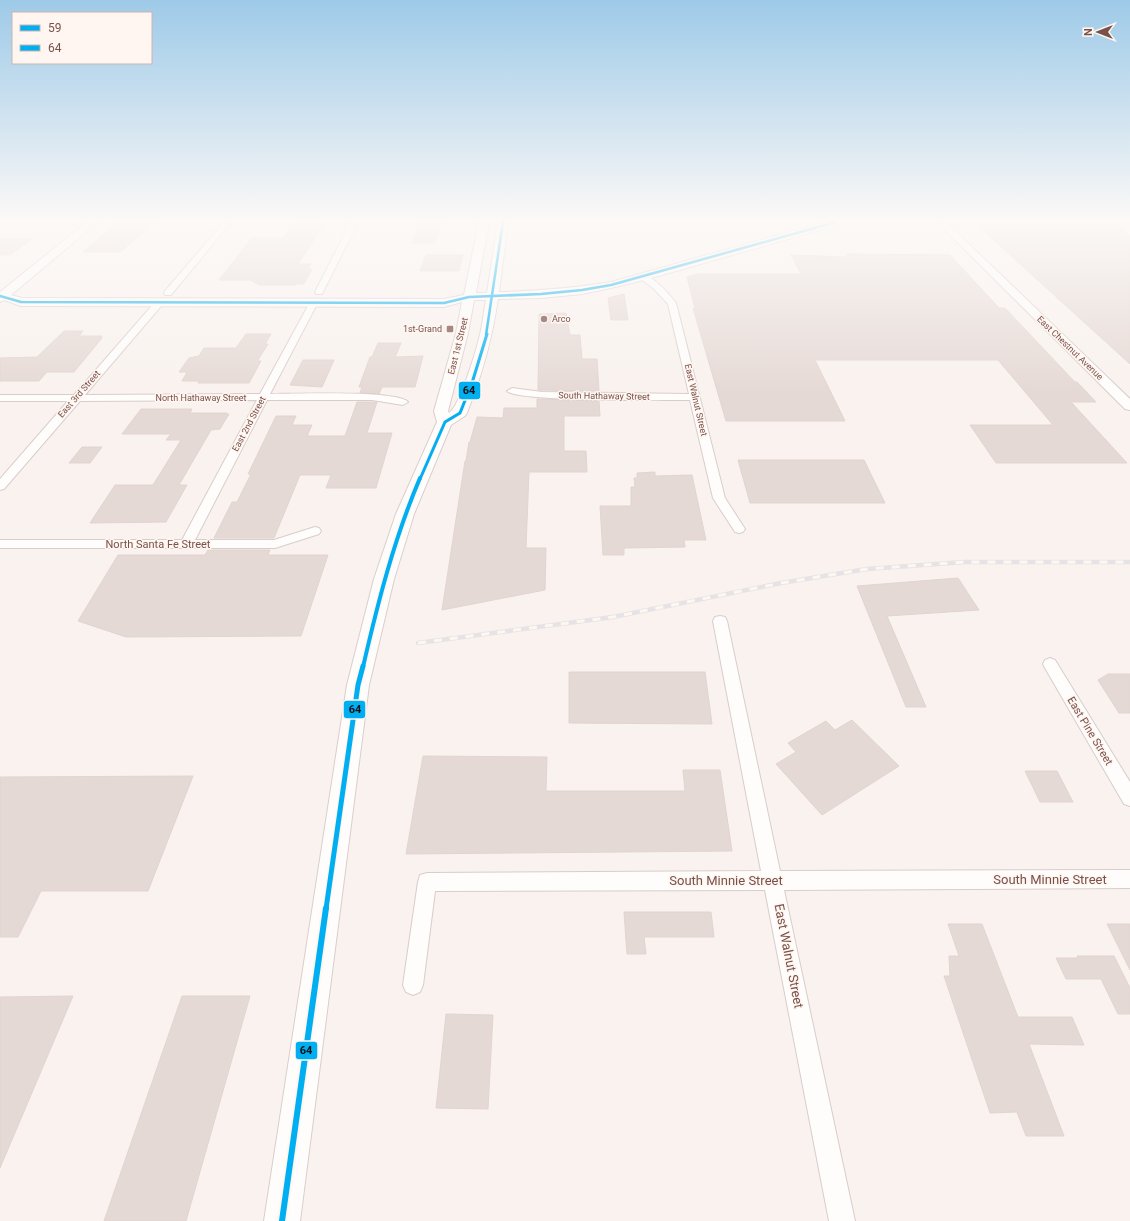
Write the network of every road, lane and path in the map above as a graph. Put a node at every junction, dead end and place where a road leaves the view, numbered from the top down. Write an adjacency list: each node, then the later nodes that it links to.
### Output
1 (23, 279): 14 (main road)
2 (180, 279): 12 (street)
3 (326, 279): 11 (street)
4 (473, 279): 15 (main road, East 1st Street)
5 (495, 279): 13 (main road, East 1st Street)
6 (635, 279): 13 (main road)
7 (647, 279): 19 (street, East Walnut Street)
8 (1000, 279): 24 (street, East Chestnut Avenue)
9 (400, 291): 11 (main road)
10 (445, 291): 15 (main road)
11 (319, 292): 12 (main road)
12 (168, 293): 14 (main road)
13 (492, 296): 15 (main road); 25 (main road, East 1st Street)
14 (1, 297): 16 (main road)
15 (470, 297): 17 (main road); 25 (main road, East 1st Street)
16 (159, 303): 17 (main road); 21 (street, East 3rd Street)
17 (313, 304): 22 (street, East 2nd Street)
18 (512, 391): 19 (street, South Hathaway Street)
19 (695, 397): 27 (street, East Walnut Street)
20 (0, 398): 21 (street, North Hathaway Street)
21 (76, 398): 22 (street, North Hathaway Street); 26 (street, East 3rd Street)
22 (262, 398): 23 (street, North Hathaway Street); 30 (street, East 2nd Street)
23 (403, 402)
24 (1130, 406)
25 (446, 422): 37 (main road, East 1st Street)
26 (0, 486)
27 (739, 529)
28 (315, 531): 30 (street, North Santa Fe Street)
29 (0, 544): 30 (street, North Santa Fe Street)
30 (186, 544)
31 (720, 621): 35 (street, East Walnut Street)
32 (1050, 664): 33 (street, East Pine Street)
33 (1130, 798)
34 (1130, 879): 35 (street, South Minnie Street)
35 (773, 880): 36 (street, South Minnie Street); 38 (street, East Walnut Street)
36 (413, 985)
37 (282, 1221)
38 (842, 1221)

